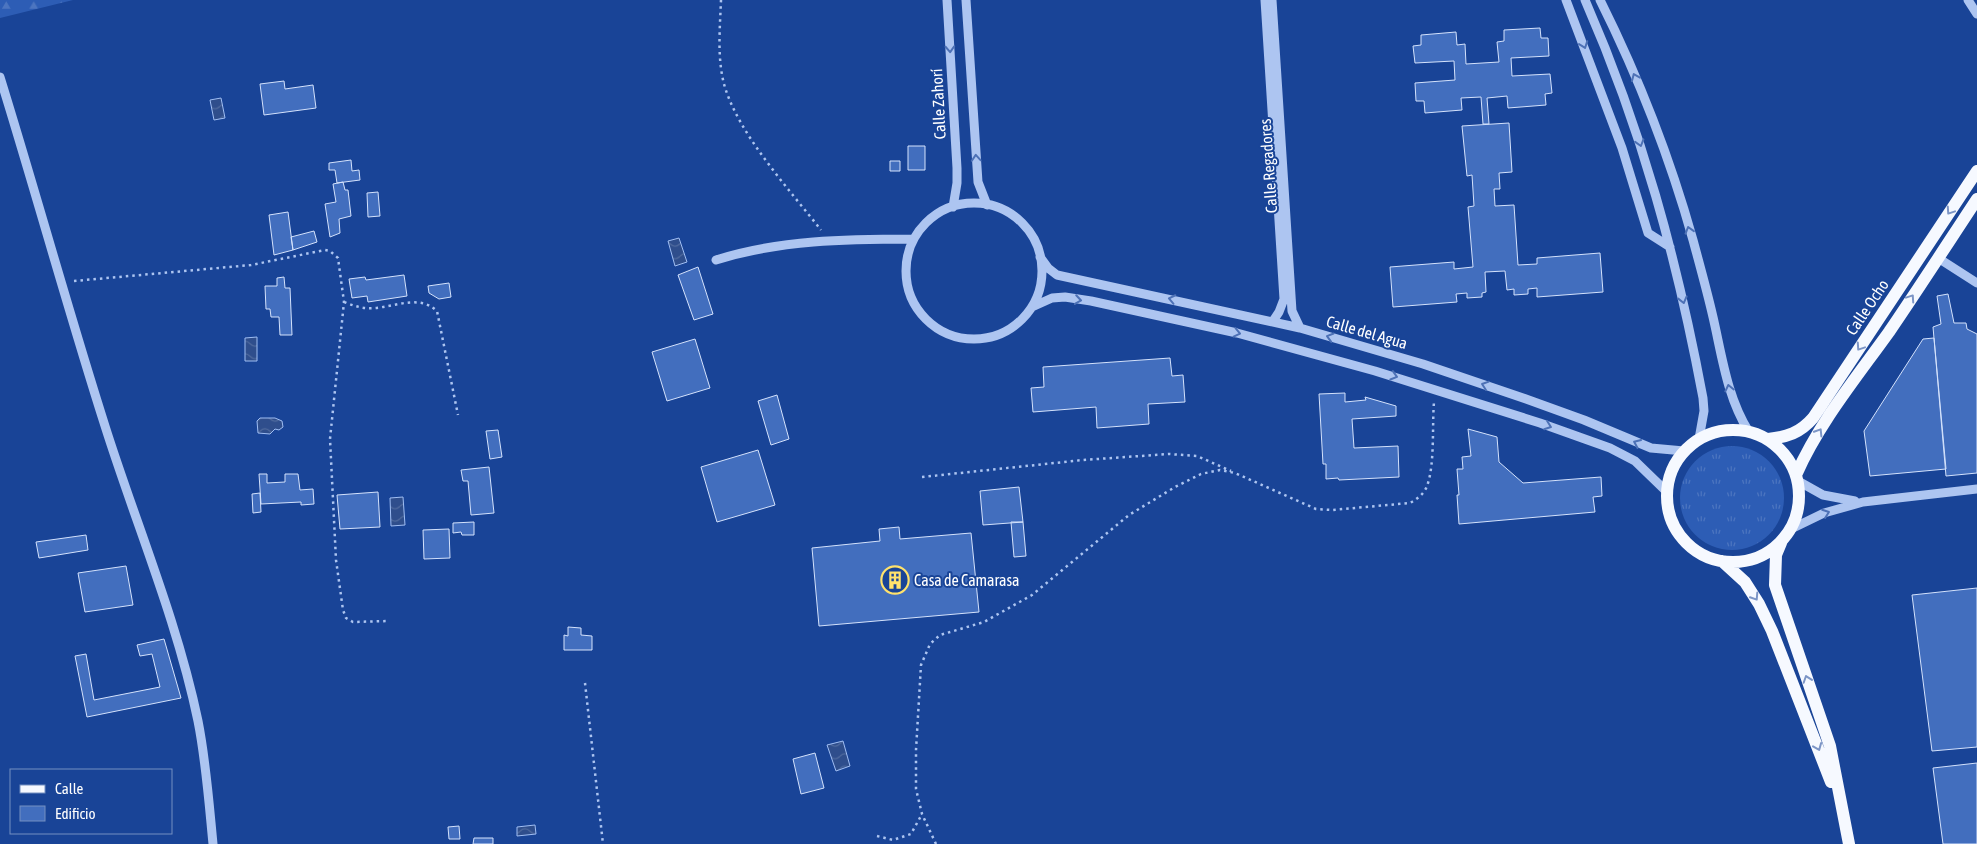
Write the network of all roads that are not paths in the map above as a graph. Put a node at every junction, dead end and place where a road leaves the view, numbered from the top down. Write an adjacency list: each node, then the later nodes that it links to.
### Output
1 (947, 0): 14 (street, Calle Zahorí, one-way to 14)
2 (966, 0): 13 (street, Calle Zahorí, one-way to 2)
3 (1265, 0): 22 (street, Calle Regadores)
4 (1272, 0): 23 (street, Calle Regadores)
5 (1566, 0): 16 (street, one-way to 16)
6 (1585, 0): 16 (street, one-way to 16)
7 (1600, 0): 24 (street, one-way to 7)
8 (1968, 0): 9 (street)
9 (1977, 14)
10 (0, 77): 36 (street)
11 (1977, 171): 26 (main road, Calle Ocho, one-way to 26)
12 (1977, 199): 18 (main road, Calle Ocho)
13 (987, 205): 14 (street); 17 (street)
14 (953, 207): 15 (street)
15 (913, 239): 19 (street); 21 (street)
16 (1670, 247): 25 (street, one-way to 25)
17 (1040, 257): 21 (street); 22 (street, Calle del Agua, one-way to 17)
18 (1938, 258): 20 (street); 28 (main road, Calle Ocho, one-way to 18)
19 (716, 260)
20 (1977, 283)
21 (1032, 307): 30 (street, one-way to 30)
22 (1273, 322): 23 (street, Calle del Agua)
23 (1300, 328): 27 (street, Calle del Agua, one-way to 23)
24 (1749, 432): 25 (main road); 26 (main road)
25 (1699, 439): 27 (main road)
26 (1768, 440): 28 (main road)
27 (1684, 451): 30 (main road)
28 (1797, 478): 31 (street); 32 (main road)
29 (1977, 489): 31 (street)
30 (1666, 492): 34 (main road)
31 (1863, 502): 32 (street, one-way to 31)
32 (1791, 529): 33 (main road)
33 (1781, 542): 34 (main road); 35 (main road, one-way to 33)
34 (1722, 562): 35 (main road, one-way to 35)
35 (1846, 827): 37 (main road)
36 (213, 844)
37 (1849, 844)

